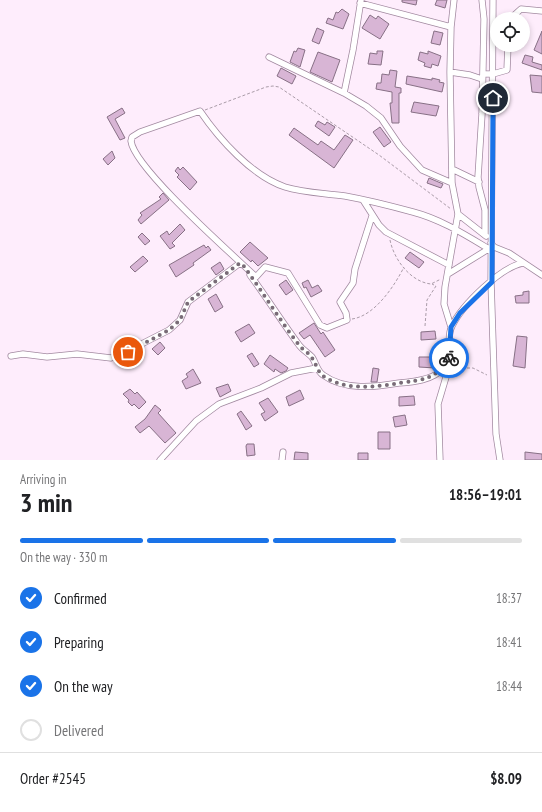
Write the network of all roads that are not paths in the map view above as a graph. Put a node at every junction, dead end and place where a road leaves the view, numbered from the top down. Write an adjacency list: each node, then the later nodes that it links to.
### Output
1 (454, 0): 7 (street)
2 (482, 0): 12 (street)
3 (492, 0): 11 (street)
4 (360, 2): 7 (street); 13 (street)
5 (542, 11): 6 (street)
6 (518, 12)
7 (451, 26): 10 (street)
8 (508, 52): 11 (street)
9 (269, 57): 13 (street)
10 (450, 72): 12 (street); 14 (street)
11 (493, 74): 12 (street); 22 (street)
12 (482, 77): 15 (street)
13 (344, 93): 16 (street)
14 (452, 169): 15 (street); 16 (street)
15 (479, 182): 21 (street)
16 (452, 183): 18 (street)
17 (363, 200): 19 (street); 20 (street); 24 (street)
18 (458, 214): 20 (street); 21 (street)
19 (372, 216): 24 (street); 25 (street)
20 (455, 229): 22 (street); 25 (street)
21 (485, 235): 22 (street)
22 (491, 247): 23 (street); 26 (street); 28 (street)
23 (523, 263): 27 (street); 28 (street)
24 (241, 264): 30 (street); 32 (street)
25 (449, 265): 26 (street)
26 (448, 274): 29 (street)
27 (542, 275)
28 (492, 282): 29 (street); 37 (street)
29 (451, 327): 31 (street)
30 (11, 356)
31 (449, 358): 32 (street); 36 (street)
32 (317, 368): 34 (street)
33 (282, 452): 35 (street)
34 (160, 460)
35 (282, 460)
36 (440, 460)
37 (500, 460)

